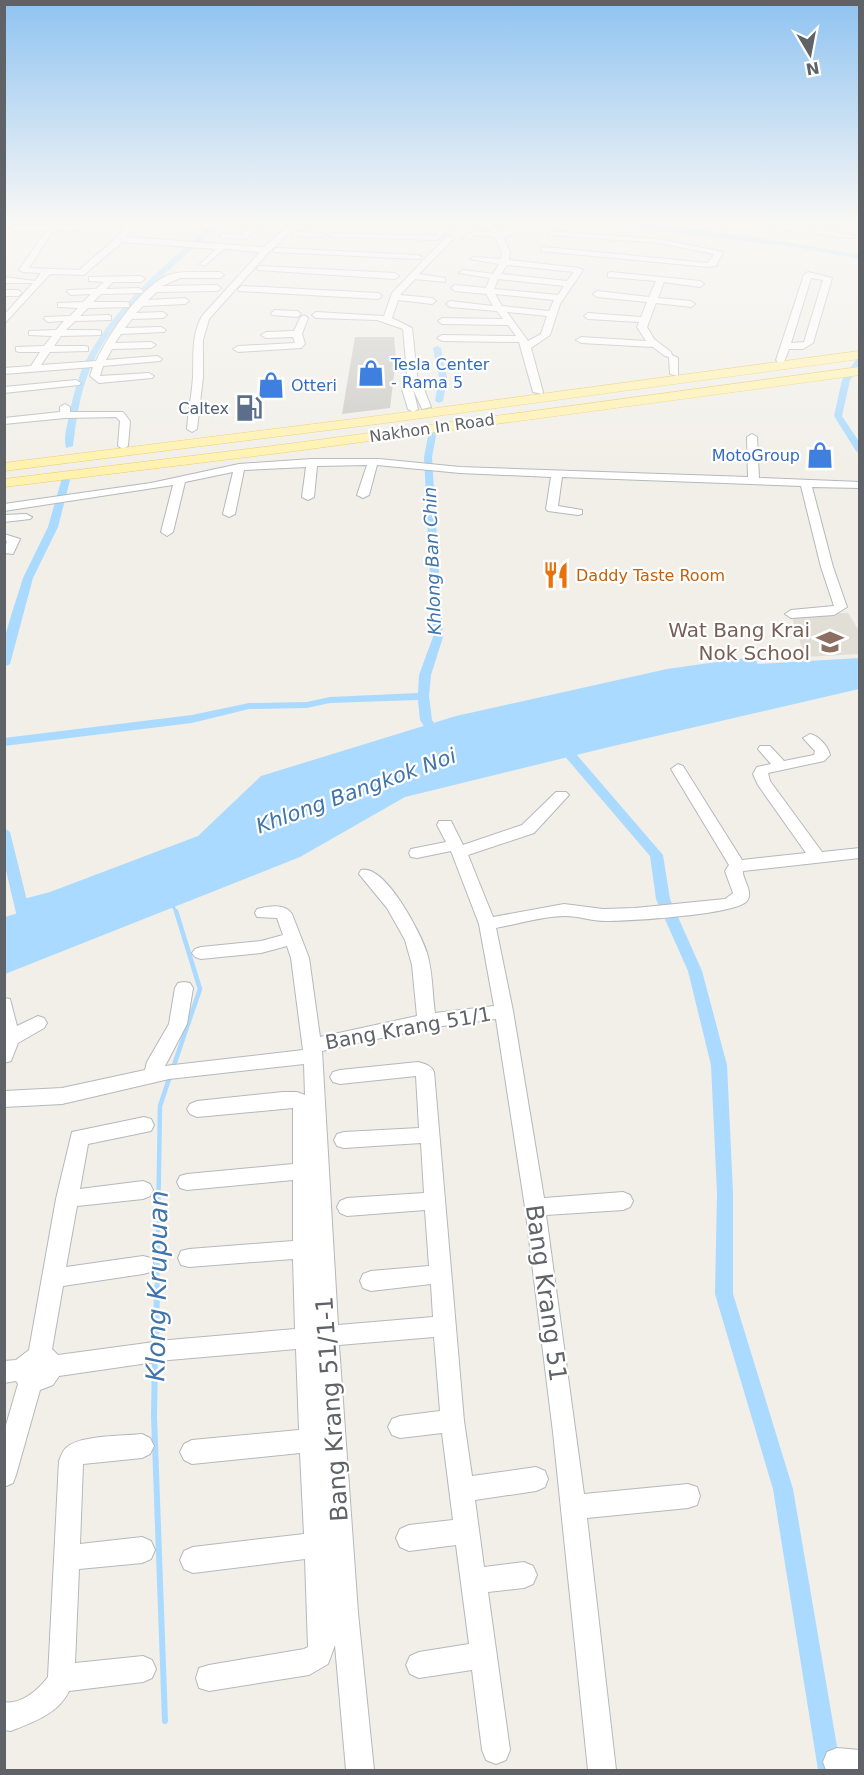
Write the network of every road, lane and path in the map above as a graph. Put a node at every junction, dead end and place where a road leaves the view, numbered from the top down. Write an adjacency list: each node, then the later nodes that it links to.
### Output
1 (16, 308): 24 (street)
2 (85, 308): 21 (street)
3 (138, 308): 17 (street)
4 (214, 308): 61 (street)
5 (311, 308): 14 (street)
6 (392, 308): 22 (street)
7 (495, 308): 26 (street)
8 (501, 308): 15 (street)
9 (555, 308): 15 (street)
10 (648, 308): 23 (street)
11 (798, 308): 40 (street)
12 (819, 308): 40 (street)
13 (275, 313): 14 (street)
14 (307, 314): 22 (street); 32 (street)
15 (552, 314): 36 (street)
16 (163, 315): 17 (street)
17 (130, 316): 28 (street)
18 (588, 316): 23 (street)
19 (108, 318): 21 (street)
20 (48, 319): 21 (street)
21 (73, 319): 30 (street)
22 (390, 320): 58 (street)
23 (643, 320): 37 (street)
24 (4, 321)
25 (441, 321): 26 (street)
26 (506, 322): 36 (street)
27 (161, 330): 28 (street)
28 (119, 331): 39 (street)
29 (32, 333): 30 (street)
30 (58, 333): 31 (street); 42 (street)
31 (98, 333)
32 (297, 334): 33 (street); 44 (street)
33 (266, 335)
34 (442, 338): 36 (street)
35 (581, 340): 37 (street)
36 (521, 342): 57 (street)
37 (654, 344): 53 (street)
38 (151, 345): 39 (street)
39 (108, 346): 48 (street)
40 (786, 346): 47 (street)
41 (19, 349): 42 (street)
42 (45, 349): 43 (street); 49 (street)
43 (85, 349)
44 (238, 349)
45 (856, 355): 47 (main road, Nakhon In Road); 50 (main road, Nakhon In Road); 62 (main road, Nakhon In Road)
46 (157, 359): 48 (street)
47 (781, 360): 53 (main road, Nakhon In Road)
48 (96, 364): 49 (street); 54 (street)
49 (34, 368): 51 (street)
50 (837, 370): 52 (main road, Nakhon In Road); 63 (main road, Nakhon In Road); 66 (main road, Nakhon In Road)
51 (4, 371)
52 (860, 371)
53 (675, 374): 57 (main road, Nakhon In Road)
54 (149, 376)
55 (76, 383): 56 (street)
56 (4, 390)
57 (538, 392): 58 (main road, Nakhon In Road)
58 (420, 408): 59 (main road, Nakhon In Road)
59 (381, 414): 62 (main road); 65 (main road, Nakhon In Road)
60 (4, 421): 65 (street)
61 (192, 429)
62 (293, 431): 71 (main road, Nakhon In Road)
63 (351, 433): 66 (main road); 73 (main road, Nakhon In Road)
64 (752, 437): 75 (street)
65 (123, 446): 67 (main road, Nakhon In Road)
66 (288, 448): 70 (main road, Nakhon In Road)
67 (4, 459)
68 (312, 462): 69 (street); 70 (street); 80 (street)
69 (373, 462): 72 (street); 79 (street)
70 (229, 464): 74 (street); 76 (main road, Nakhon In Road); 83 (street)
71 (4, 467)
72 (557, 474): 75 (street); 82 (street)
73 (4, 476)
74 (180, 480): 81 (street); 86 (street)
75 (754, 482): 77 (street)
76 (4, 483)
77 (806, 484): 78 (street); 89 (street)
78 (855, 485)
79 (363, 495)
80 (308, 497)
81 (4, 508)
82 (578, 512)
83 (229, 514)
84 (26, 517): 85 (street)
85 (4, 519)
86 (167, 532)
87 (4, 537): 88 (street)
88 (9, 551)
89 (791, 614)
90 (810, 738): 92 (street)
91 (765, 749): 92 (street)
92 (781, 765): 99 (street)
93 (678, 769): 100 (street)
94 (561, 795): 96 (street)
95 (445, 825): 96 (street, Bang Krang 51)
96 (457, 849): 97 (street); 103 (street, Bang Krang 51)
97 (417, 853)
98 (860, 853): 99 (street)
99 (818, 858): 100 (street)
100 (738, 866): 103 (street)
101 (367, 874): 109 (street)
102 (263, 913): 104 (street, Bang Krang 51/1-1)
103 (487, 924): 108 (street, Bang Krang 51)
104 (293, 938): 105 (street); 112 (street, Bang Krang 51/1-1)
105 (201, 953)
106 (184, 988): 113 (street)
107 (4, 1005): 111 (street)
108 (504, 1011): 109 (street, Bang Krang 51/1); 127 (street, Bang Krang 51)
109 (427, 1021): 112 (street, Bang Krang 51/1)
110 (38, 1023): 111 (street)
111 (7, 1048)
112 (312, 1051): 113 (street, Bang Krang 51/1); 135 (street, Bang Krang 51/1-1)
113 (169, 1072): 115 (street, Bang Krang 51/1)
114 (340, 1077): 118 (street)
115 (4, 1099)
116 (197, 1109): 120 (street)
117 (144, 1125): 123 (street)
118 (429, 1135): 119 (street); 124 (street)
119 (344, 1140)
120 (302, 1171): 121 (street); 128 (street)
121 (187, 1182)
122 (143, 1190): 123 (street)
123 (66, 1199): 132 (street)
124 (434, 1201): 126 (street); 131 (street)
125 (623, 1201): 127 (street)
126 (346, 1207)
127 (535, 1207): 146 (street, Bang Krang 51)
128 (304, 1249): 129 (street); 135 (street)
129 (189, 1258)
130 (143, 1265): 132 (street)
131 (440, 1274): 133 (street); 134 (street)
132 (53, 1278): 136 (street)
133 (371, 1281)
134 (445, 1326): 135 (street); 137 (street)
135 (316, 1337): 136 (street); 139 (street); 162 (street, Bang Krang 51/1-1)
136 (30, 1369): 142 (street)
137 (452, 1421): 138 (street); 144 (street)
138 (400, 1427)
139 (310, 1440): 141 (street); 149 (street)
140 (142, 1446): 151 (street)
141 (192, 1452)
142 (5, 1472)
143 (536, 1479): 144 (street)
144 (461, 1490): 147 (street)
145 (688, 1496): 146 (street)
146 (573, 1507): 163 (street, Bang Krang 51)
147 (467, 1531): 148 (street); 154 (street)
148 (409, 1538)
149 (317, 1545): 152 (street); 159 (street)
150 (142, 1550): 151 (street)
151 (66, 1558): 158 (street)
152 (193, 1560)
153 (524, 1575): 154 (street)
154 (474, 1581): 155 (street)
155 (484, 1655): 156 (street); 161 (street)
156 (419, 1665)
157 (143, 1669): 158 (street)
158 (61, 1678): 160 (street)
159 (209, 1678)
160 (4, 1716)
161 (496, 1750)
162 (360, 1770)
163 (602, 1770)

